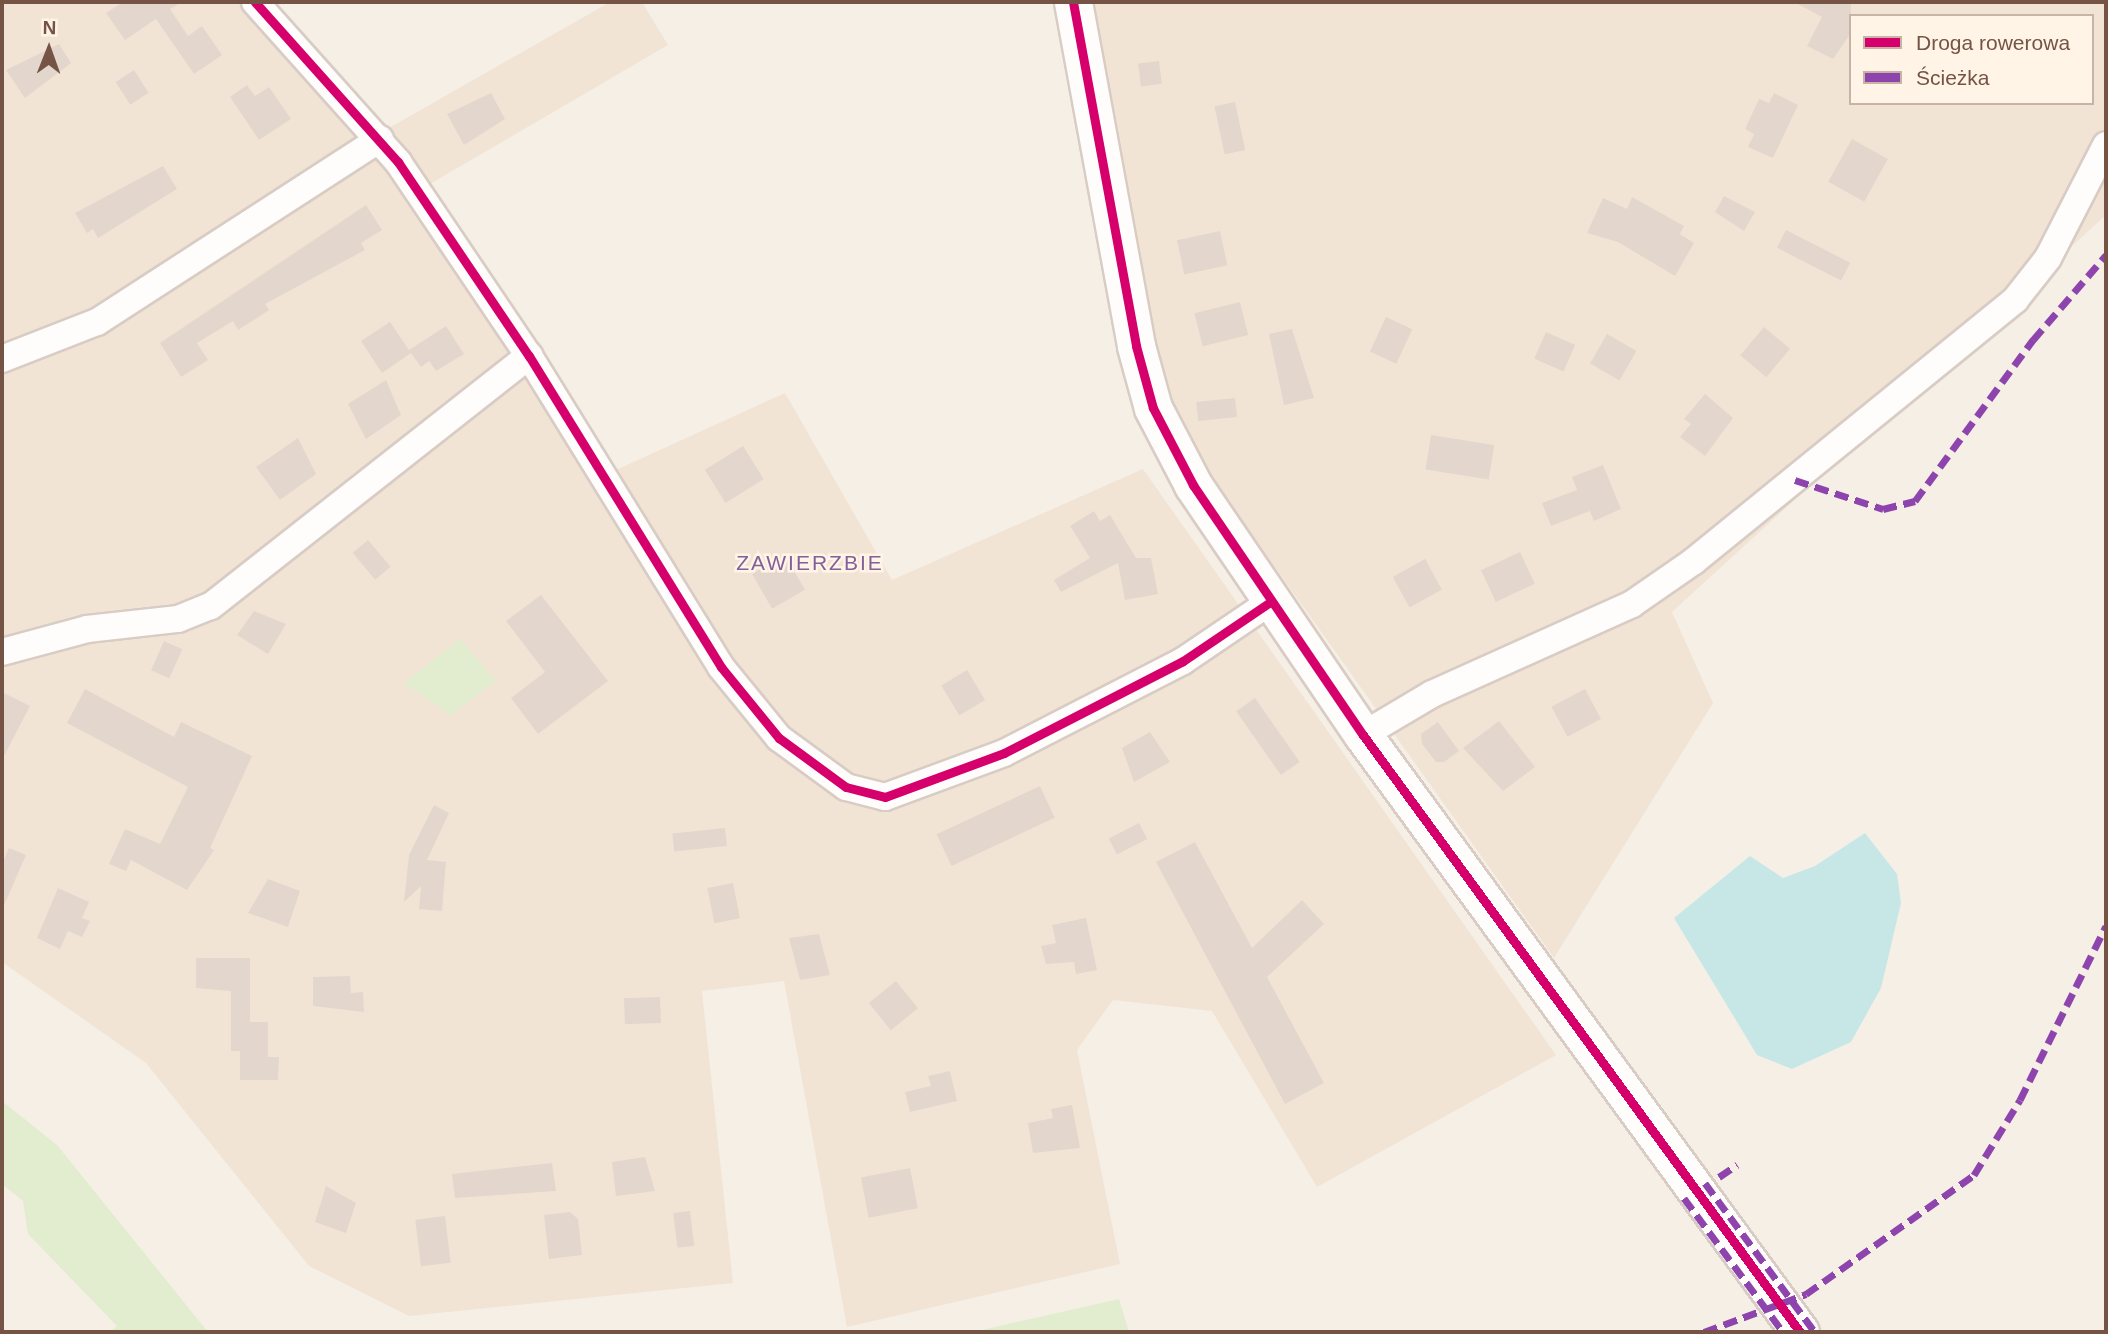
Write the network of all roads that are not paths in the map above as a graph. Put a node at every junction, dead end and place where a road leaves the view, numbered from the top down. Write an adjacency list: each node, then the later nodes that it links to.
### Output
1 (255, 2): 3 (street)
2 (1073, 2): 7 (street)
3 (380, 139): 5 (street); 6 (street)
4 (2106, 145): 9 (street)
5 (529, 356): 7 (street); 8 (street)
6 (2, 359)
7 (1270, 602): 9 (street)
8 (2, 652)
9 (1363, 735): 10 (street)
10 (1695, 1190): 11 (street); 12 (street); 13 (street)
11 (1783, 1332)
12 (1800, 1332)
13 (1815, 1332)

